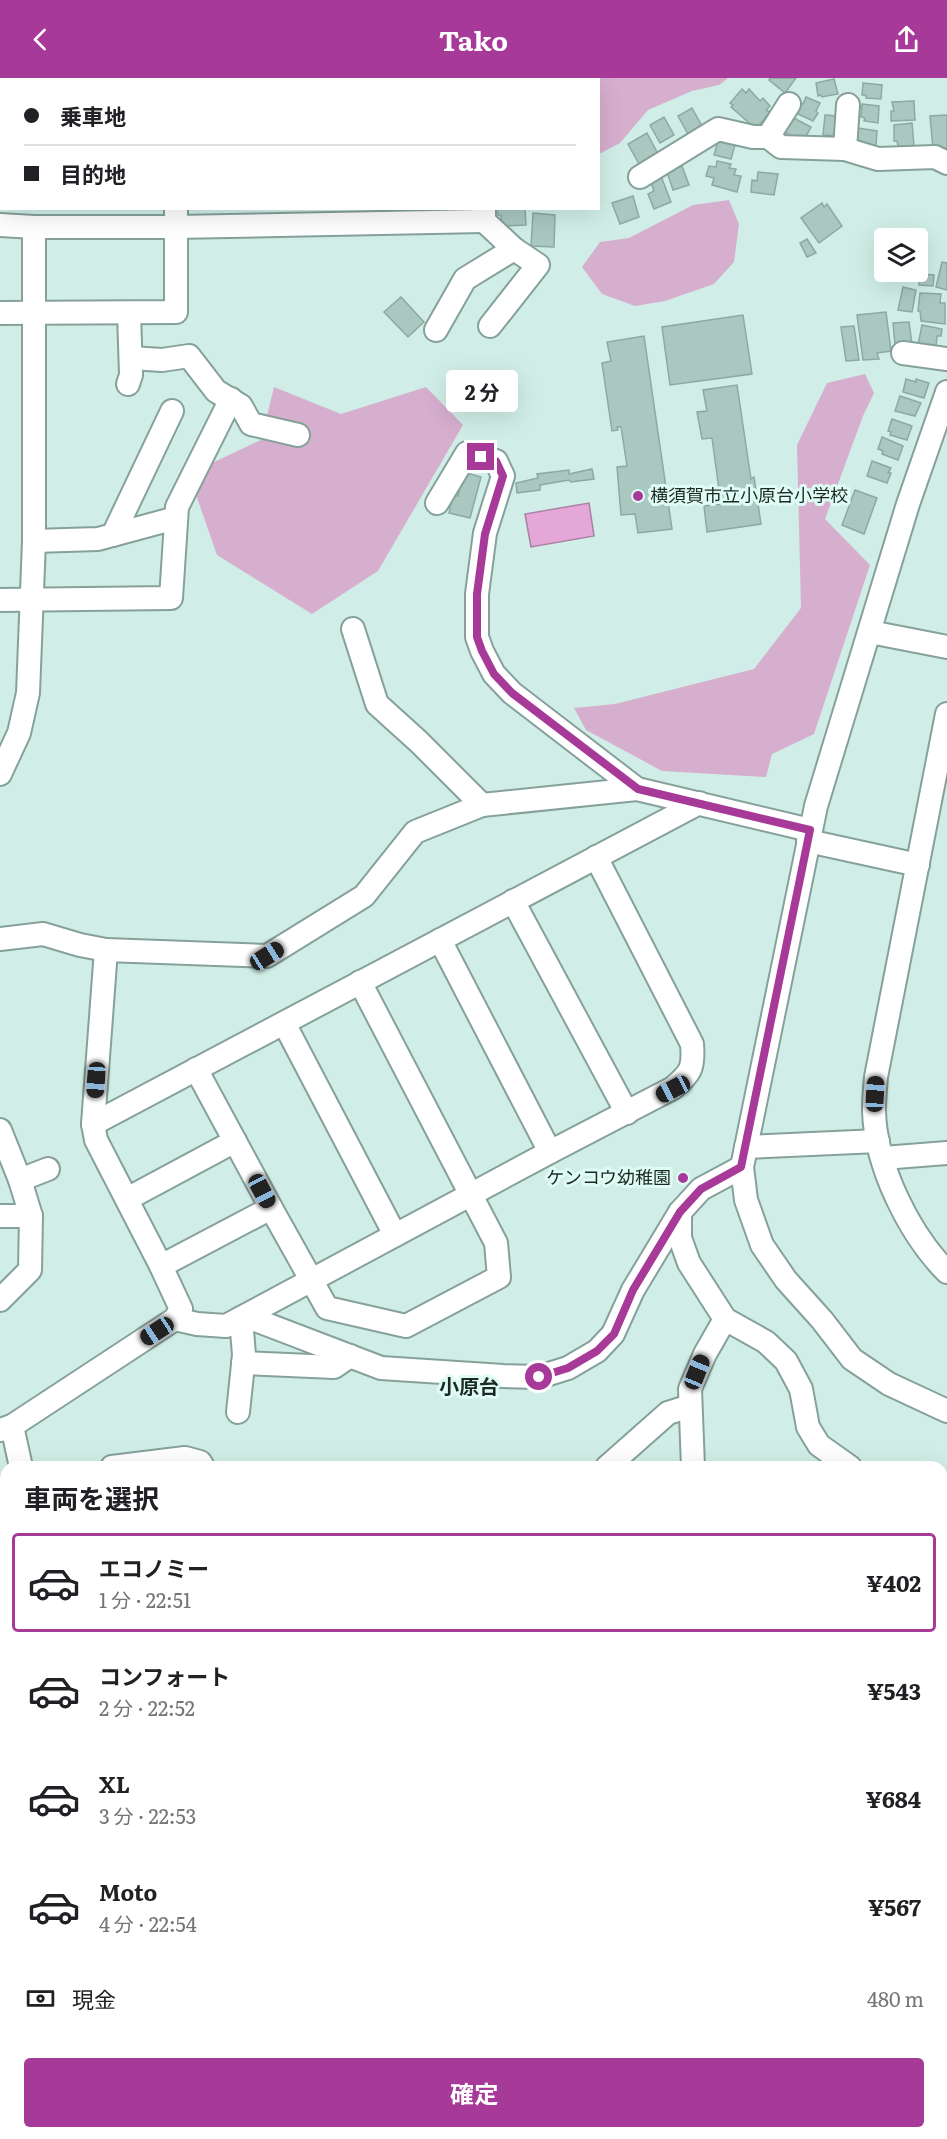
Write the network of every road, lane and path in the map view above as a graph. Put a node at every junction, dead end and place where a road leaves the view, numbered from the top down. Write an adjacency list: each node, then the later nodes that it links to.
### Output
1 (789, 104): 3 (street)
2 (848, 105): 4 (street)
3 (768, 137): 4 (street); 6 (street)
4 (845, 149): 5 (street)
5 (947, 163)
6 (640, 177)
7 (484, 215): 8 (street); 11 (street)
8 (176, 218): 10 (street); 13 (street)
9 (0, 225): 10 (street)
10 (34, 227): 14 (street)
11 (514, 249): 15 (street); 16 (street)
12 (0, 313): 14 (street)
13 (129, 313): 14 (street); 18 (street)
14 (34, 314): 28 (street)
15 (490, 326)
16 (436, 330)
17 (903, 353): 19 (street)
18 (131, 358): 20 (street); 22 (street)
19 (947, 359)
20 (128, 384)
21 (947, 392): 32 (street)
22 (231, 399): 24 (street); 26 (street)
23 (172, 411): 27 (street)
24 (298, 435)
25 (437, 503): 36 (street)
26 (176, 518): 27 (street); 30 (street)
27 (113, 535): 28 (street)
28 (34, 541): 30 (street)
29 (0, 600): 30 (street)
30 (32, 600): 35 (street)
31 (353, 629): 38 (street)
32 (870, 632): 33 (street); 39 (street)
33 (947, 647)
34 (947, 714): 41 (street)
35 (0, 774)
36 (638, 789): 37 (street); 38 (street)
37 (699, 803): 39 (street); 40 (street)
38 (482, 805): 45 (street)
39 (809, 835): 41 (street); 56 (street)
40 (596, 857): 42 (street); 49 (street)
41 (918, 865): 53 (street)
42 (513, 901): 44 (street); 49 (street)
43 (0, 939): 45 (street)
44 (440, 940): 46 (street); 54 (street)
45 (106, 950): 50 (street)
46 (360, 982): 47 (street); 59 (street)
47 (284, 1023): 48 (street); 65 (street)
48 (196, 1069): 50 (street); 52 (street)
49 (627, 1113): 54 (street)
50 (93, 1124): 60 (street)
51 (0, 1130): 58 (street)
52 (235, 1141): 60 (street); 61 (street)
53 (881, 1149): 55 (street); 56 (street); 67 (street)
54 (550, 1152): 59 (street)
55 (947, 1154)
56 (744, 1157): 62 (street); 76 (street)
57 (48, 1169): 58 (street)
58 (20, 1180): 64 (street)
59 (470, 1194): 65 (street); 68 (street)
60 (127, 1199): 66 (street)
61 (271, 1208): 66 (street); 68 (street)
62 (680, 1212): 72 (street); 73 (street)
63 (0, 1216): 64 (street)
64 (31, 1216): 69 (street)
65 (395, 1235): 68 (street)
66 (161, 1266): 71 (street)
67 (947, 1272)
68 (311, 1280): 70 (street)
69 (0, 1300)
70 (243, 1317): 71 (street); 73 (street); 74 (street)
71 (175, 1319): 78 (street)
72 (726, 1319): 75 (street); 84 (street)
73 (350, 1356): 74 (street)
74 (243, 1363): 77 (street)
75 (690, 1406): 82 (street); 83 (street)
76 (947, 1411)
77 (238, 1412)
78 (6, 1428): 79 (street)
79 (19, 1461)
80 (161, 1461): 81 (street)
81 (196, 1461)
82 (614, 1461)
83 (693, 1461)
84 (842, 1461)

